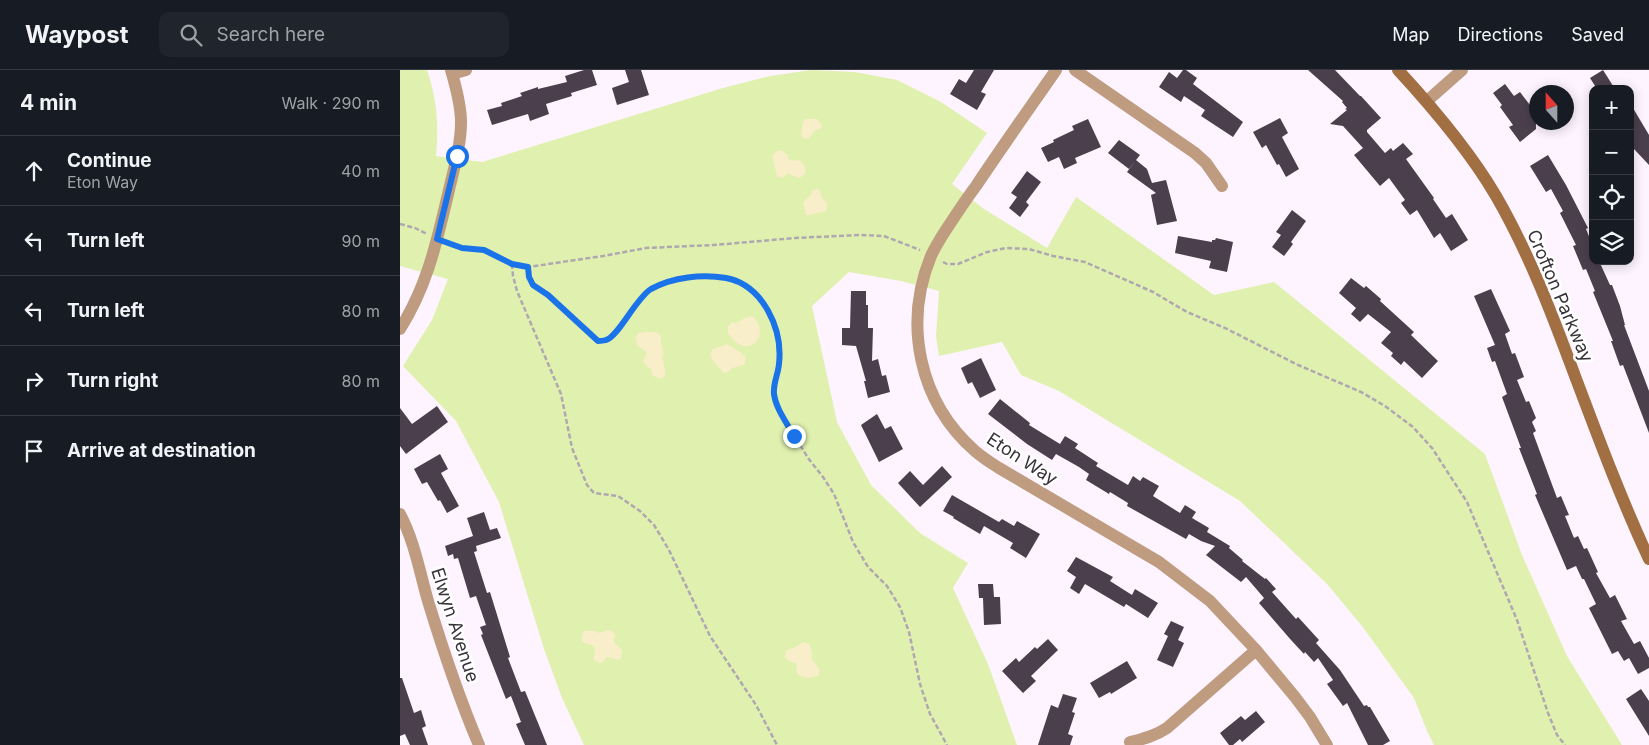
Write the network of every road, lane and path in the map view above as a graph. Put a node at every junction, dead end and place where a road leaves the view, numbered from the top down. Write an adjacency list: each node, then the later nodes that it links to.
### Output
1 (466, 70): 6 (street)
2 (1056, 70): 11 (street, Eton Way)
3 (1075, 70): 8 (street)
4 (1398, 70): 7 (street, Crofton Parkway)
5 (1462, 70): 7 (street)
6 (451, 72): 10 (street)
7 (1427, 101): 16 (street, Crofton Parkway)
8 (1222, 186)
9 (400, 224): 10 (path)
10 (437, 239): 12 (path); 14 (street)
11 (931, 255): 13 (path); 17 (street, Eton Way); 23 (path)
12 (512, 264): 13 (path); 20 (path)
13 (528, 267): 21 (path)
14 (400, 329)
15 (400, 514): 19 (street, Elwyn Avenue)
16 (1649, 558)
17 (1256, 650): 18 (street); 22 (street, Eton Way)
18 (1130, 742)
19 (479, 745)
20 (777, 745)
21 (947, 745)
22 (1327, 745)
23 (1565, 745)

